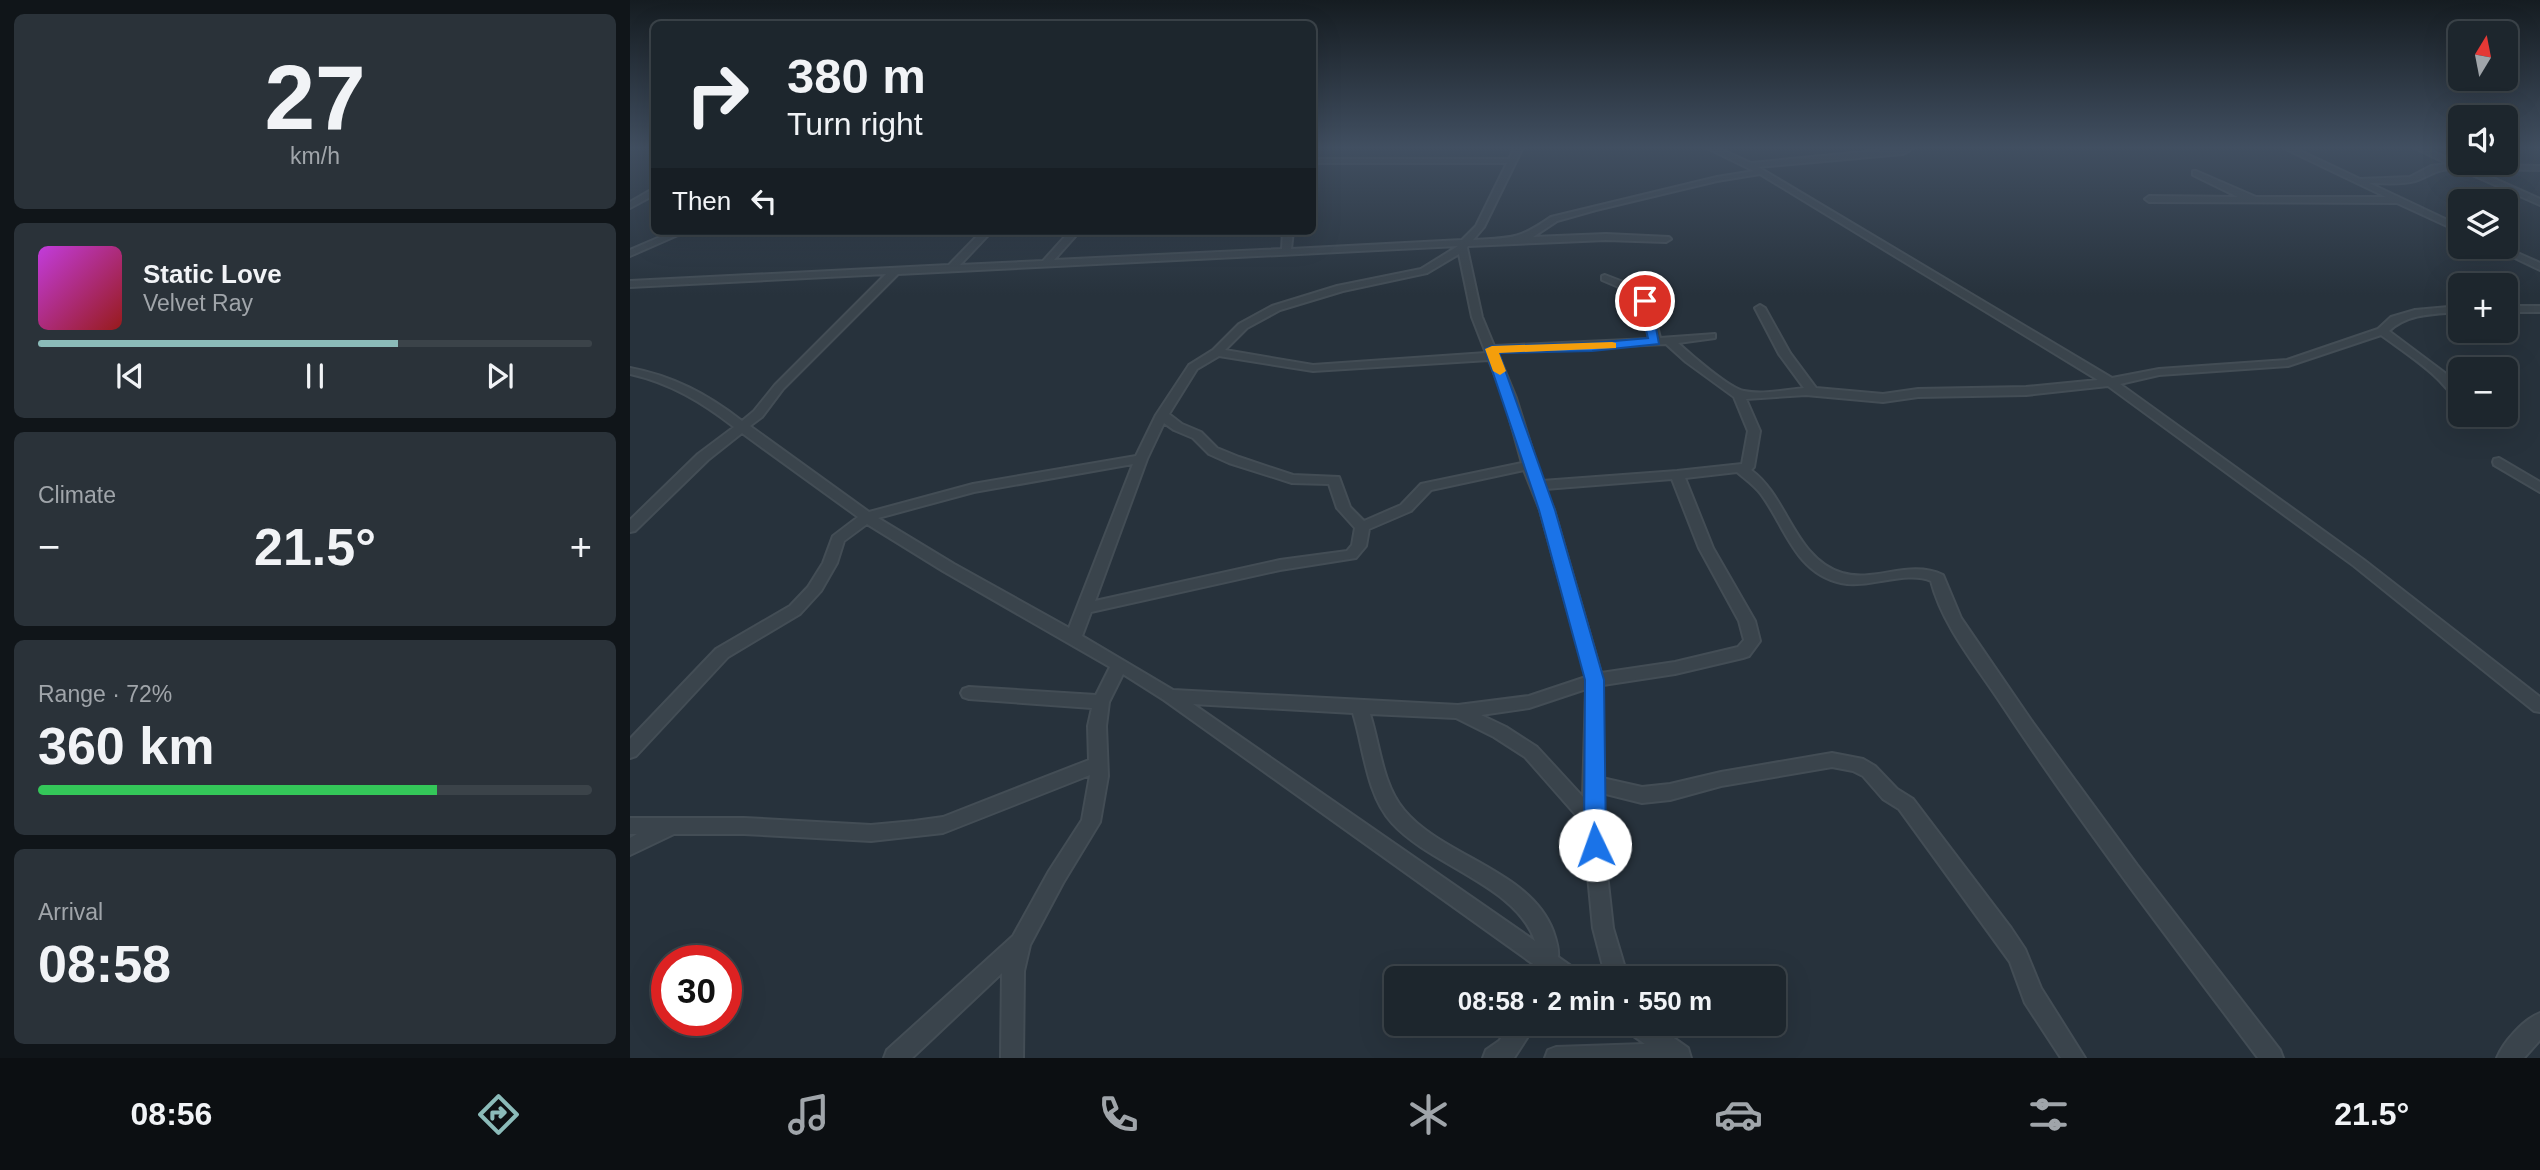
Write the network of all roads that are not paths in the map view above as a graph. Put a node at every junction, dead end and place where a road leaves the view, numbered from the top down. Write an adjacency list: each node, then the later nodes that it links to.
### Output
1 (646, 196): 10 (street)
2 (1495, 196): 18 (street)
3 (1643, 196): 17 (street)
4 (1801, 196): 39 (street)
5 (2243, 196): 8 (street)
6 (2390, 196): 9 (street)
7 (2149, 199): 8 (street)
8 (2255, 200): 9 (street)
9 (2397, 200): 11 (street)
10 (630, 205)
11 (2448, 223)
12 (673, 235): 20 (street)
13 (983, 235): 24 (street)
14 (1071, 235): 22 (street)
15 (1288, 235): 19 (street)
16 (1666, 239): 17 (street)
17 (1518, 240): 18 (street)
18 (1463, 246): 19 (street); 36 (street); 37 (street)
19 (1286, 252): 22 (street)
20 (630, 253)
21 (2518, 256): 23 (street)
22 (1046, 263): 24 (street)
23 (2538, 265)
24 (953, 268): 25 (street)
25 (895, 270): 27 (street); 44 (street)
26 (1605, 278): 34 (street)
27 (630, 284)
28 (1760, 308): 41 (street)
29 (2518, 309): 30 (street)
30 (2540, 309)
31 (2448, 310): 32 (street)
32 (2382, 331): 39 (street); 40 (street)
33 (1711, 336): 35 (street)
34 (1655, 341): 35 (street); 37 (street)
35 (1669, 341): 42 (street)
36 (1217, 352): 37 (street); 43 (street)
37 (1493, 353): 47 (street)
38 (630, 370): 44 (street)
39 (2110, 382): 41 (street); 62 (street)
40 (2448, 382)
41 (1813, 392): 42 (street)
42 (1739, 395): 48 (street)
43 (1162, 415): 45 (street); 53 (street)
44 (742, 427): 52 (street); 54 (street)
45 (1141, 459): 52 (street); 55 (street)
46 (2499, 462): 51 (street)
47 (1529, 465): 50 (street); 53 (street)
48 (1742, 470): 49 (street); 85 (street)
49 (1677, 475): 50 (street); 58 (street)
50 (1539, 485): 58 (street)
51 (2540, 488)
52 (867, 517): 56 (street); 65 (street)
53 (1362, 527): 55 (street)
54 (630, 528)
55 (1086, 608): 56 (street)
56 (1074, 637): 57 (street)
57 (1120, 664): 60 (street); 61 (street)
58 (1595, 680): 64 (street); 67 (street)
59 (969, 693): 61 (street)
60 (1170, 696): 63 (street); 73 (street)
61 (1101, 702): 66 (street)
62 (2540, 706)
63 (1360, 708): 64 (street); 74 (street)
64 (1458, 712): 68 (street)
65 (630, 751)
66 (1099, 764): 69 (street); 72 (street)
67 (1594, 784): 68 (street); 84 (street)
68 (1592, 820): 75 (street)
69 (676, 824): 70 (street); 71 (street)
70 (630, 826)
71 (630, 847)
72 (1020, 943): 80 (street); 81 (street)
73 (1540, 966)
74 (1546, 966)
75 (1614, 966)
76 (2540, 1024): 86 (street)
77 (1516, 1036): 82 (street)
78 (1653, 1036): 79 (street)
79 (1681, 1056): 83 (street)
80 (895, 1058)
81 (1012, 1058)
82 (1494, 1058)
83 (1556, 1058)
84 (2074, 1058)
85 (2272, 1058)
86 (2508, 1058)

